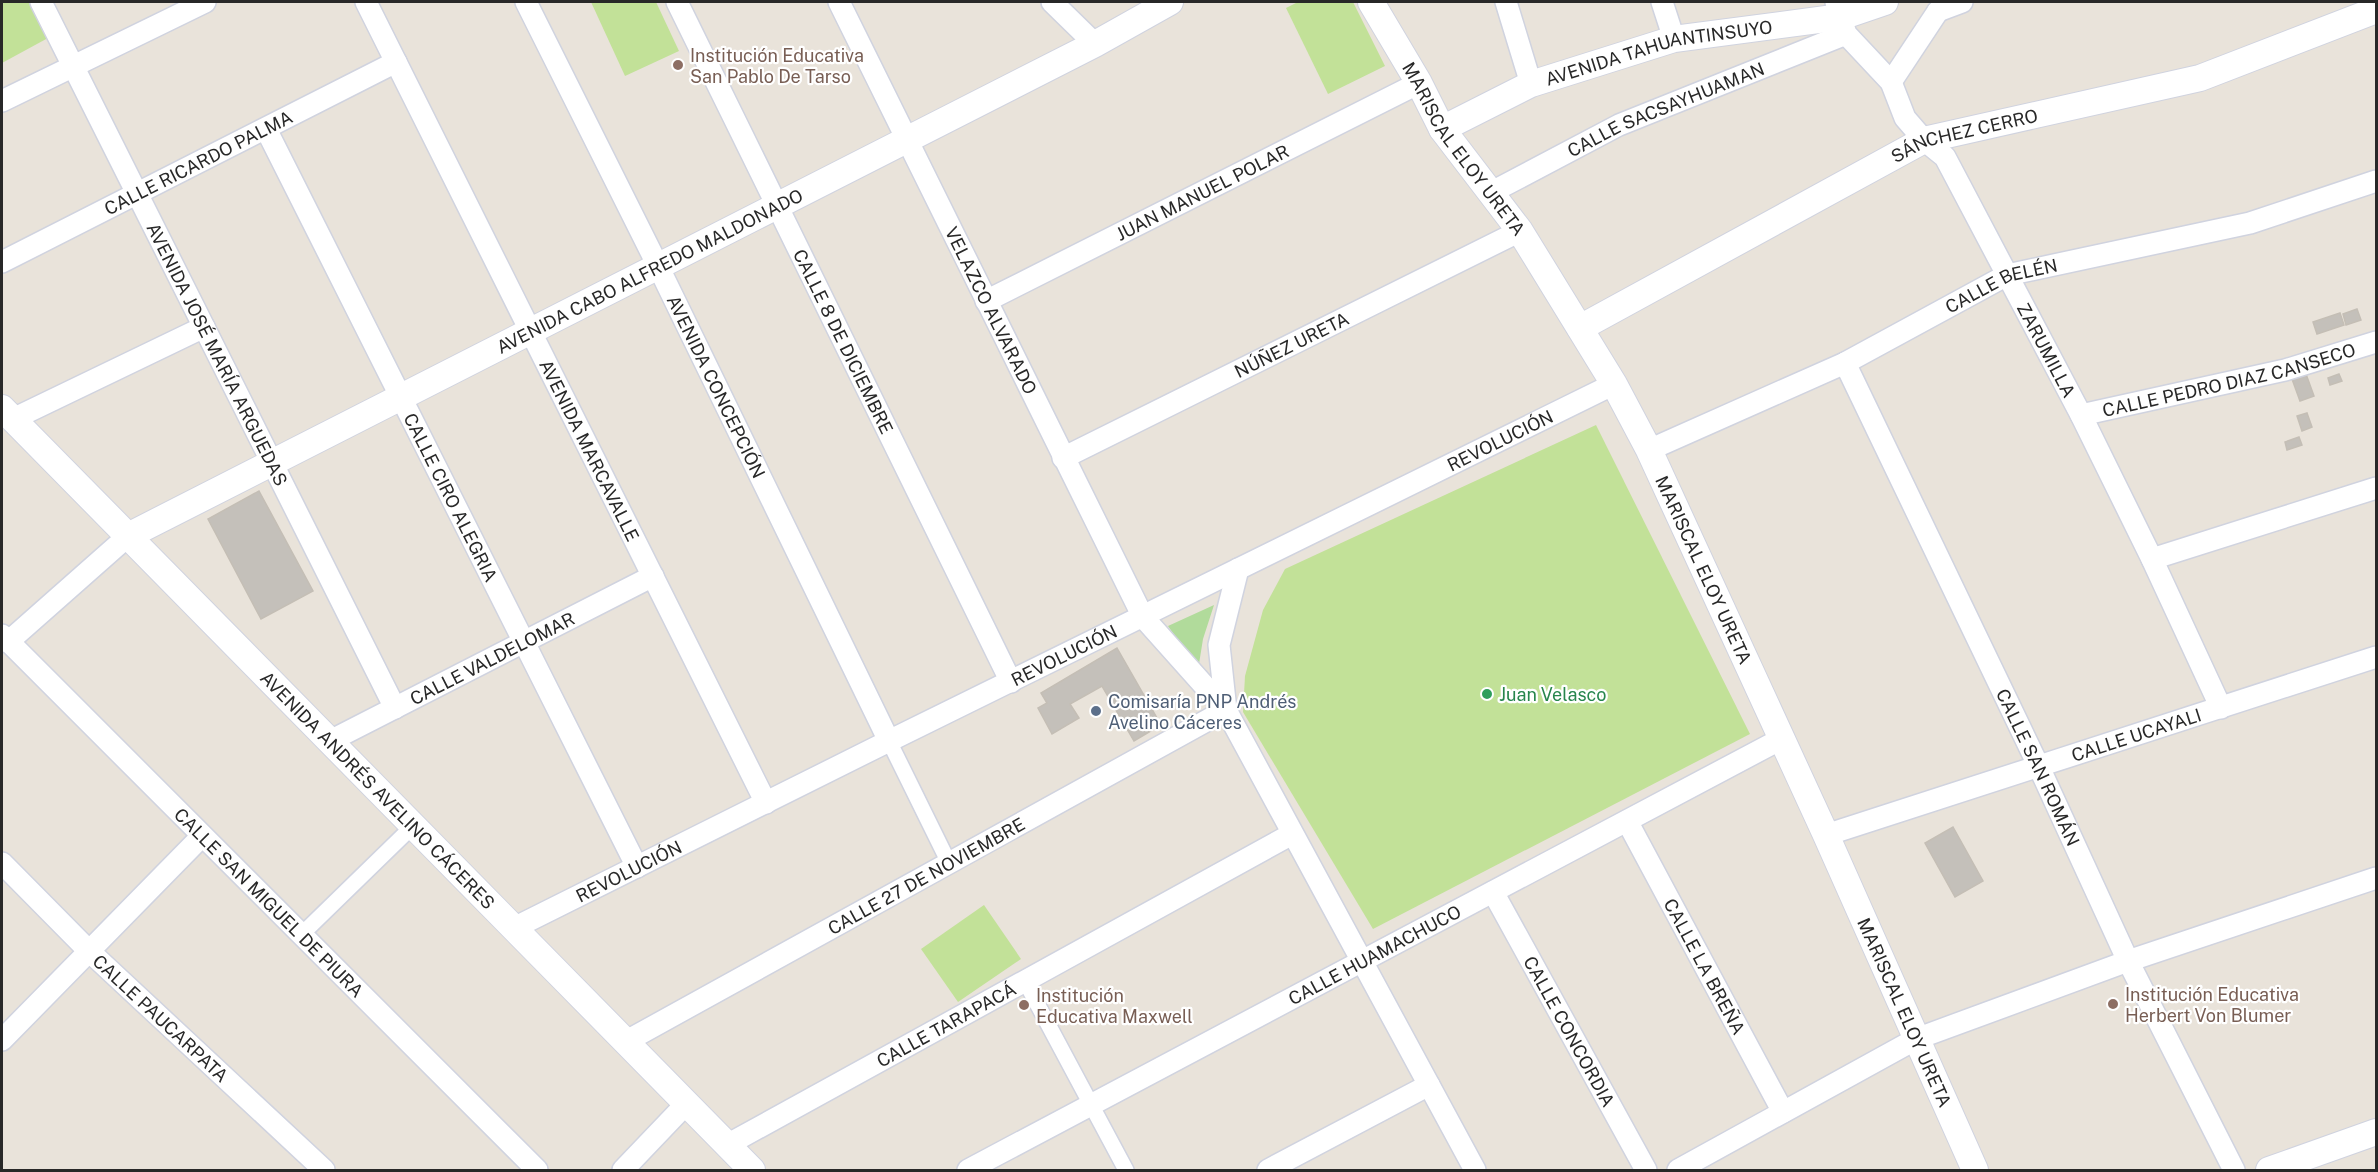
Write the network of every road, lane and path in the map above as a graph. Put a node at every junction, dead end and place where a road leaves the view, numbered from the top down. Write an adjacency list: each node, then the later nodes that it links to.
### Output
1 (41, 2): 20 (street, AVENIDA JOSÉ MARÍA ARGUEDAS)
2 (205, 2): 20 (street)
3 (366, 2): 19 (street, AVENIDA MARCAVALLE)
4 (526, 2): 35 (street, AVENIDA CONCEPCIÓN)
5 (677, 2): 32 (street, CALLE 8 DE DICIEMBRE)
6 (839, 2): 27 (street, VELAZCO ALVARADO)
7 (1052, 2): 18 (street)
8 (1170, 2): 18 (street, AVENIDA CABO ALFREDO MALDONADO)
9 (1371, 2): 22 (street, MARISCAL ELOY URETA)
10 (1506, 2): 23 (street)
11 (1662, 2): 17 (street)
12 (1885, 2): 16 (street, AVENIDA TAHUANTINSUYO)
13 (1962, 2): 14 (street)
14 (1935, 6): 21 (street)
15 (2376, 10): 28 (street, SÁNCHEZ CERRO)
16 (1841, 17): 17 (street, AVENIDA TAHUANTINSUYO); 21 (street, ZARUMILLA); 30 (street, CALLE SACSAYHUAMAN)
17 (1674, 39): 23 (street, AVENIDA TAHUANTINSUYO)
18 (1095, 44): 27 (street, AVENIDA CABO ALFREDO MALDONADO)
19 (396, 62): 25 (street, CALLE RICARDO PALMA); 40 (street, AVENIDA MARCAVALLE)
20 (73, 66): 24 (street); 31 (street, AVENIDA JOSÉ MARÍA ARGUEDAS)
21 (1891, 82): 28 (street, ZARUMILLA)
22 (1419, 83): 26 (street, MARISCAL ELOY URETA); 37 (street, JUAN MANUEL POLAR)
23 (1531, 84): 26 (street, AVENIDA TAHUANTINSUYO)
24 (2, 101)
25 (266, 129): 31 (street, CALLE RICARDO PALMA); 44 (street, CALLE CIRO ALEGRIA)
26 (1442, 129): 30 (street, MARISCAL ELOY URETA)
27 (906, 140): 32 (street, AVENIDA CABO ALFREDO MALDONADO); 37 (street, VELAZCO ALVARADO)
28 (1924, 140): 36 (street, ZARUMILLA); 39 (street, SÁNCHEZ CERRO)
29 (2376, 181): 36 (street, CALLE BELÉN)
30 (1490, 193): 33 (street, MARISCAL ELOY URETA)
31 (137, 194): 34 (street, CALLE RICARDO PALMA); 38 (street, AVENIDA JOSÉ MARÍA ARGUEDAS)
32 (778, 205): 35 (street, AVENIDA CABO ALFREDO MALDONADO); 59 (street, CALLE 8 DE DICIEMBRE)
33 (1520, 231): 39 (street, MARISCAL ELOY URETA); 48 (street, NÚÑEZ URETA)
34 (2, 262)
35 (658, 266): 40 (street, AVENIDA CABO ALFREDO MALDONADO); 65 (street, AVENIDA CONCEPCIÓN)
36 (2007, 274): 42 (street, CALLE BELÉN); 46 (street, ZARUMILLA)
37 (986, 301): 48 (street, VELAZCO ALVARADO)
38 (204, 327): 45 (street); 49 (street, AVENIDA JOSÉ MARÍA ARGUEDAS)
39 (1580, 328): 43 (street, MARISCAL ELOY URETA)
40 (530, 331): 44 (street, AVENIDA CABO ALFREDO MALDONADO); 54 (street, AVENIDA MARCAVALLE)
41 (2376, 342): 46 (street, CALLE PEDRO DIAZ CANSECO)
42 (1845, 363): 47 (street, CALLE BELÉN); 66 (street, CALLE SAN ROMÁN)
43 (1614, 384): 47 (street, MARISCAL ELOY URETA); 53 (street, REVOLUCIÓN)
44 (401, 397): 49 (street, AVENIDA CABO ALFREDO MALDONADO); 57 (street, CALLE CIRO ALEGRIA)
45 (7, 414): 51 (street, AVENIDA ANDRÉS AVELINO CÁCERES)
46 (2080, 415): 52 (street, ZARUMILLA)
47 (1649, 450): 63 (street, MARISCAL ELOY URETA)
48 (1063, 458): 55 (street, VELAZCO ALVARADO)
49 (272, 463): 51 (street, AVENIDA CABO ALFREDO MALDONADO); 60 (street, AVENIDA JOSÉ MARÍA ARGUEDAS)
50 (2376, 488): 52 (street)
51 (128, 536): 56 (street); 64 (street, AVENIDA ANDRÉS AVELINO CÁCERES)
52 (2152, 559): 61 (street, ZARUMILLA)
53 (1238, 570): 55 (street, REVOLUCIÓN); 62 (street)
54 (653, 576): 57 (street, CALLE VALDELOMAR); 67 (street, AVENIDA MARCAVALLE)
55 (1143, 617): 59 (street, REVOLUCIÓN); 62 (street, VELAZCO ALVARADO)
56 (5, 639): 72 (street, CALLE SAN MIGUEL DE PIURA)
57 (524, 642): 60 (street, CALLE VALDELOMAR); 75 (street, CALLE CIRO ALEGRIA)
58 (2376, 657): 61 (street, CALLE UCAYALI)
59 (1011, 682): 65 (street, REVOLUCIÓN)
60 (395, 708): 64 (street, CALLE VALDELOMAR)
61 (2221, 708): 66 (street, CALLE UCAYALI)
62 (1226, 710): 70 (street); 74 (street, CALLE 27 DE NOVIEMBRE)
63 (1781, 739): 68 (street, CALLE HUAMACHUCO); 71 (street, MARISCAL ELOY URETA)
64 (330, 741): 69 (street, AVENIDA ANDRÉS AVELINO CÁCERES)
65 (889, 741): 67 (street, REVOLUCIÓN); 74 (street)
66 (2039, 767): 71 (street, CALLE UCAYALI); 81 (street, CALLE SAN ROMÁN)
67 (766, 803): 75 (street, REVOLUCIÓN)
68 (1627, 821): 77 (street, CALLE HUAMACHUCO); 90 (street, CALLE LA BREÑA)
69 (413, 826): 78 (street, AVENIDA ANDRÉS AVELINO CÁCERES); 79 (street)
70 (1292, 834): 82 (street); 83 (street, CALLE TARAPACÁ)
71 (1826, 835): 84 (street, MARISCAL ELOY URETA)
72 (202, 836): 79 (street, CALLE SAN MIGUEL DE PIURA); 80 (street)
73 (2, 863): 80 (street, CALLE PAUCARPATA)
74 (949, 863): 86 (street, CALLE 27 DE NOVIEMBRE)
75 (637, 867): 78 (street, REVOLUCIÓN)
76 (2376, 878): 81 (street)
77 (1493, 892): 82 (street, CALLE HUAMACHUCO); 101 (street, CALLE CONCORDIA)
78 (514, 928): 86 (street, AVENIDA ANDRÉS AVELINO CÁCERES)
79 (301, 935): 94 (street, CALLE SAN MIGUEL DE PIURA)
80 (88, 951): 85 (street); 93 (street, CALLE PAUCARPATA)
81 (2128, 961): 84 (street); 104 (street, CALLE SAN ROMÁN)
82 (1362, 962): 87 (street); 89 (street, CALLE HUAMACHUCO)
83 (1025, 981): 89 (street); 92 (street, CALLE TARAPACÁ)
84 (1916, 1039): 90 (street); 103 (street, MARISCAL ELOY URETA)
85 (2, 1040)
86 (625, 1042): 88 (street, AVENIDA ANDRÉS AVELINO CÁCERES)
87 (1429, 1085): 99 (street); 100 (street)
88 (686, 1104): 92 (street, AVENIDA ANDRÉS AVELINO CÁCERES); 95 (street)
89 (1091, 1105): 97 (street, CALLE HUAMACHUCO); 98 (street)
90 (1783, 1112): 102 (street)
91 (2376, 1132): 105 (street)
92 (727, 1145): 96 (street, AVENIDA ANDRÉS AVELINO CÁCERES)
93 (324, 1170)
94 (537, 1170)
95 (623, 1170)
96 (752, 1170)
97 (968, 1170)
98 (1126, 1170)
99 (1268, 1170)
100 (1475, 1170)
101 (1646, 1170)
102 (1677, 1170)
103 (1975, 1170)
104 (2234, 1170)
105 (2269, 1170)

